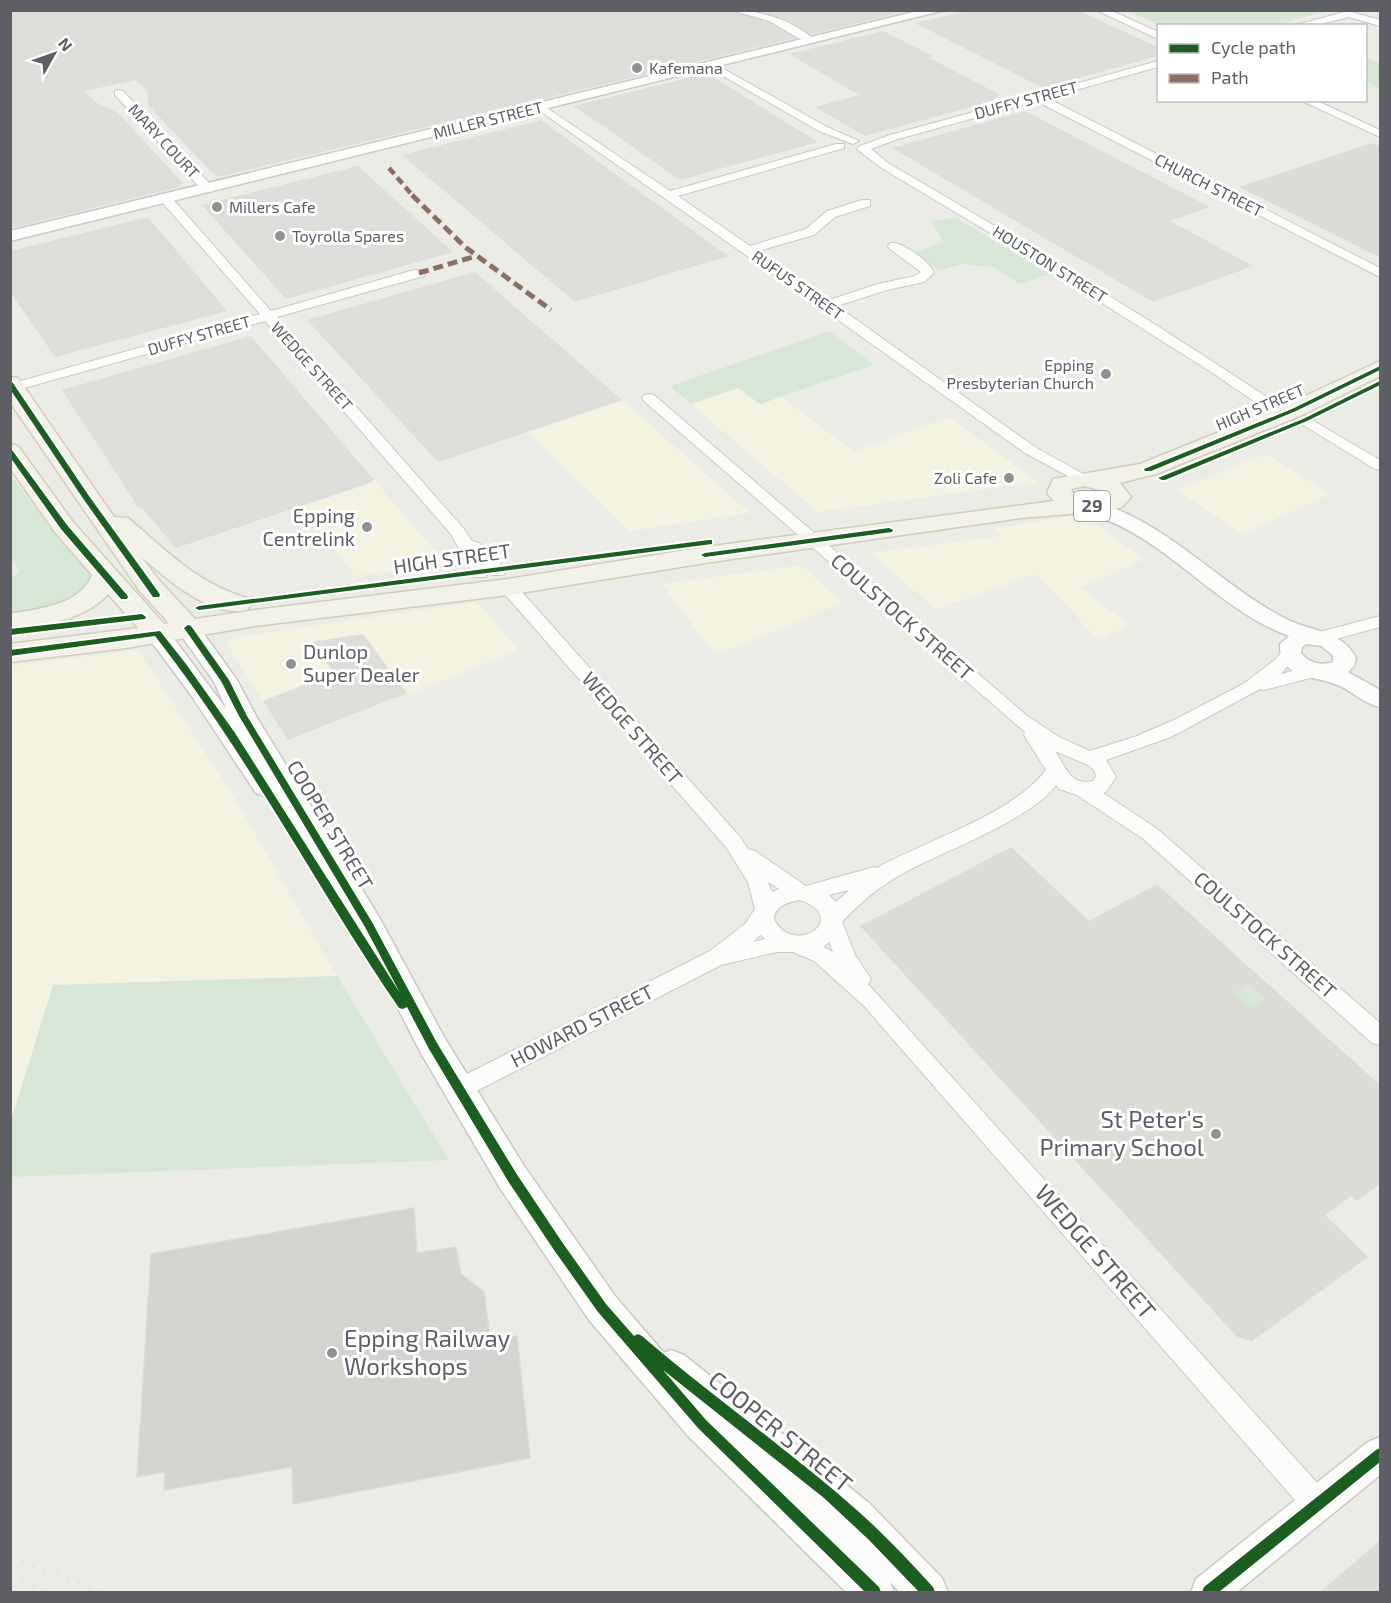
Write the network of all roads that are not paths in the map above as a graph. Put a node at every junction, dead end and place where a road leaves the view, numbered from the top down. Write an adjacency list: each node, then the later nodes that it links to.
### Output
1 (735, 10): 8 (street)
2 (939, 10): 8 (street, MILLER STREET)
3 (1101, 10): 7 (street)
4 (1350, 12): 5 (street); 6 (street)
5 (1379, 23)
6 (1304, 24)
7 (1157, 36)
8 (811, 41): 10 (street, MILLER STREET)
9 (1157, 64): 12 (street, DUFFY STREET)
10 (713, 66): 14 (street, MILLER STREET); 16 (street, HOUSTON STREET)
11 (119, 93): 17 (street, MARY COURT)
12 (1037, 98): 16 (street, DUFFY STREET); 25 (street, CHURCH STREET)
13 (1309, 102): 15 (street)
14 (537, 108): 17 (street, MILLER STREET); 18 (street, RUFUS STREET)
15 (1380, 134)
16 (851, 146): 18 (street, DUFFY STREET); 32 (street, HOUSTON STREET)
17 (208, 189): 19 (street, MILLER STREET)
18 (670, 195): 23 (street, RUFUS STREET)
19 (165, 199): 21 (street, MILLER STREET); 27 (street, WEDGE STREET)
20 (866, 203): 23 (street)
21 (10, 237)
22 (894, 246): 26 (street)
23 (749, 250): 26 (street, RUFUS STREET)
24 (419, 273): 27 (street, DUFFY STREET)
25 (1380, 273)
26 (828, 305): 33 (street, RUFUS STREET)
27 (268, 316): 30 (street, DUFFY STREET); 44 (street, WEDGE STREET)
28 (1380, 368): 32 (main road, HIGH STREET / 29)
29 (1380, 383): 32 (main road, HIGH STREET / 29)
30 (12, 392): 38 (main road, COOPER STREET)
31 (649, 398): 41 (street, COULSTOCK STREET)
32 (1294, 415): 35 (street, HOUSTON STREET); 36 (main road, HIGH STREET / 29); 39 (main road, HIGH STREET / 29)
33 (1030, 450): 36 (street, RUFUS STREET); 37 (street, RUFUS STREET)
34 (10, 451): 43 (main road, COOPER STREET)
35 (1380, 466)
36 (1089, 479): 37 (main road, 29); 39 (main road, 29)
37 (1060, 486): 40 (main road, 29); 41 (main road, HIGH STREET / 29)
38 (86, 497): 45 (main road); 47 (main road, COOPER STREET)
39 (1118, 499): 40 (main road, 29); 42 (street)
40 (1084, 506): 41 (main road, HIGH STREET / 29); 42 (street)
41 (807, 535): 44 (main road, HIGH STREET / 29); 58 (street, COULSTOCK STREET)
42 (1160, 542): 46 (street)
43 (105, 575): 47 (main road, COOPER STREET); 49 (main road)
44 (495, 577): 45 (main road, HIGH STREET / 29); 47 (main road, HIGH STREET / 29); 66 (street, WEDGE STREET)
45 (238, 604): 47 (main road, HIGH STREET / 29)
46 (1248, 605): 51 (street); 52 (street)
47 (165, 622): 50 (main road, HIGH STREET / 29); 53 (main road, HIGH STREET / 29); 75 (main road, COOPER STREET)
48 (1380, 622): 51 (street); 54 (street)
49 (10, 623)
50 (10, 632)
51 (1315, 637): 52 (street); 54 (street)
52 (1290, 651): 55 (street); 56 (street)
53 (10, 653)
54 (1345, 659): 55 (street); 57 (street)
55 (1318, 671): 56 (street); 57 (street)
56 (1253, 687): 59 (street)
57 (1380, 698)
58 (1019, 719): 60 (street, COULSTOCK STREET); 61 (street, COULSTOCK STREET)
59 (1153, 737): 60 (street); 62 (street)
60 (1087, 757): 61 (street); 62 (street)
61 (1057, 769): 63 (street); 64 (street)
62 (1105, 775): 63 (street); 65 (street, COULSTOCK STREET)
63 (1082, 790): 64 (street); 65 (street, COULSTOCK STREET)
64 (1011, 810): 67 (street)
65 (1149, 833): 74 (street, COULSTOCK STREET)
66 (732, 842): 68 (street, WEDGE STREET); 69 (street, WEDGE STREET)
67 (891, 870): 68 (street); 70 (street)
68 (804, 893): 69 (street); 70 (street)
69 (765, 912): 71 (street); 72 (street, HOWARD STREET)
70 (832, 920): 71 (street); 73 (street, WEDGE STREET)
71 (793, 944): 72 (street, HOWARD STREET); 73 (street, WEDGE STREET)
72 (706, 964): 75 (street, HOWARD STREET)
73 (872, 1000): 78 (street, WEDGE STREET)
74 (1380, 1036)
75 (459, 1089): 76 (main road, COOPER STREET)
76 (602, 1308): 79 (main road, COOPER STREET); 80 (main road, COOPER STREET)
77 (1380, 1454): 78 (street)
78 (1318, 1505): 81 (street)
79 (874, 1593)
80 (928, 1593)
81 (1209, 1593)

